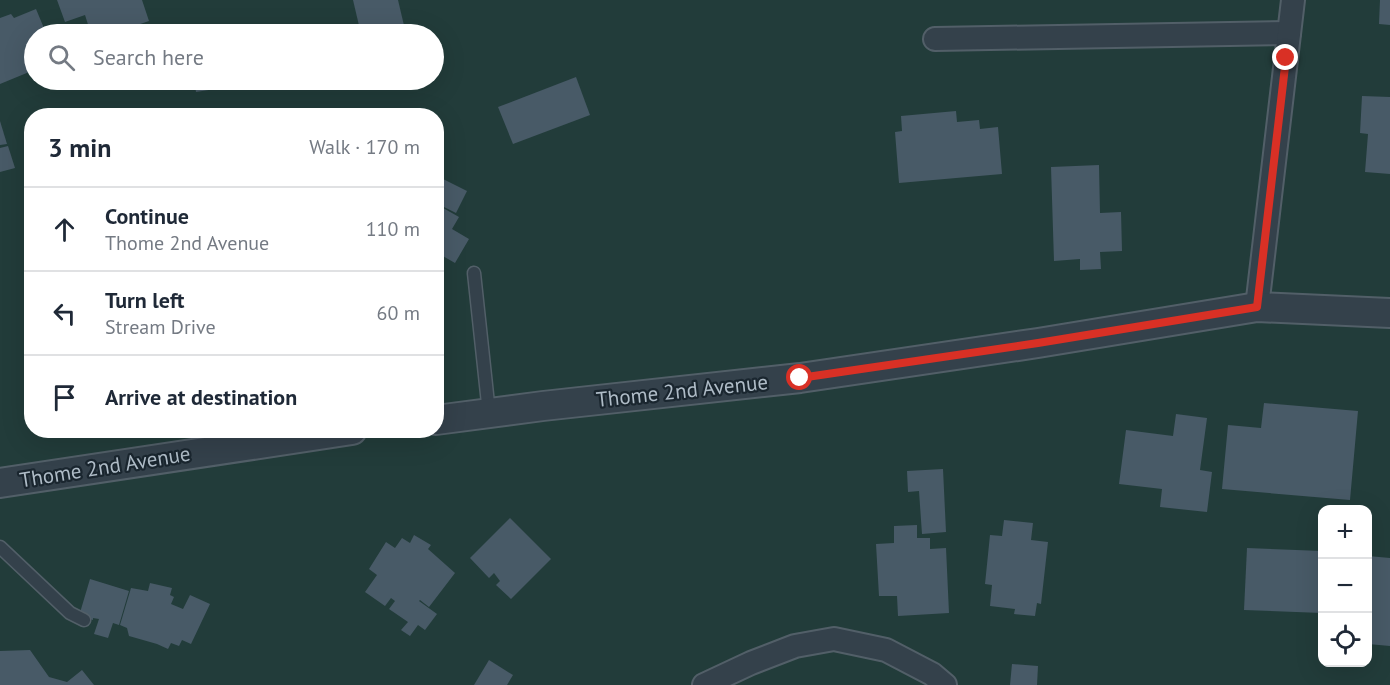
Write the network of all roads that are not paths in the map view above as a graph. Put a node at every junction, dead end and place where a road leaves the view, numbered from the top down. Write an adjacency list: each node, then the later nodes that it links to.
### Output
1 (1293, 0): 2 (street)
2 (1289, 33): 3 (street); 5 (street)
3 (935, 39)
4 (474, 273): 7 (lane)
5 (1257, 307): 6 (street, Thome 2nd Avenue); 7 (street, Thome 2nd Avenue)
6 (1390, 314)
7 (489, 413): 8 (street, Thome 2nd Avenue)
8 (444, 419)
9 (299, 438): 10 (street, Thome 2nd Avenue)
10 (0, 483)
11 (0, 547): 12 (lane)
12 (84, 620)
13 (704, 685): 14 (street)
14 (945, 685)

